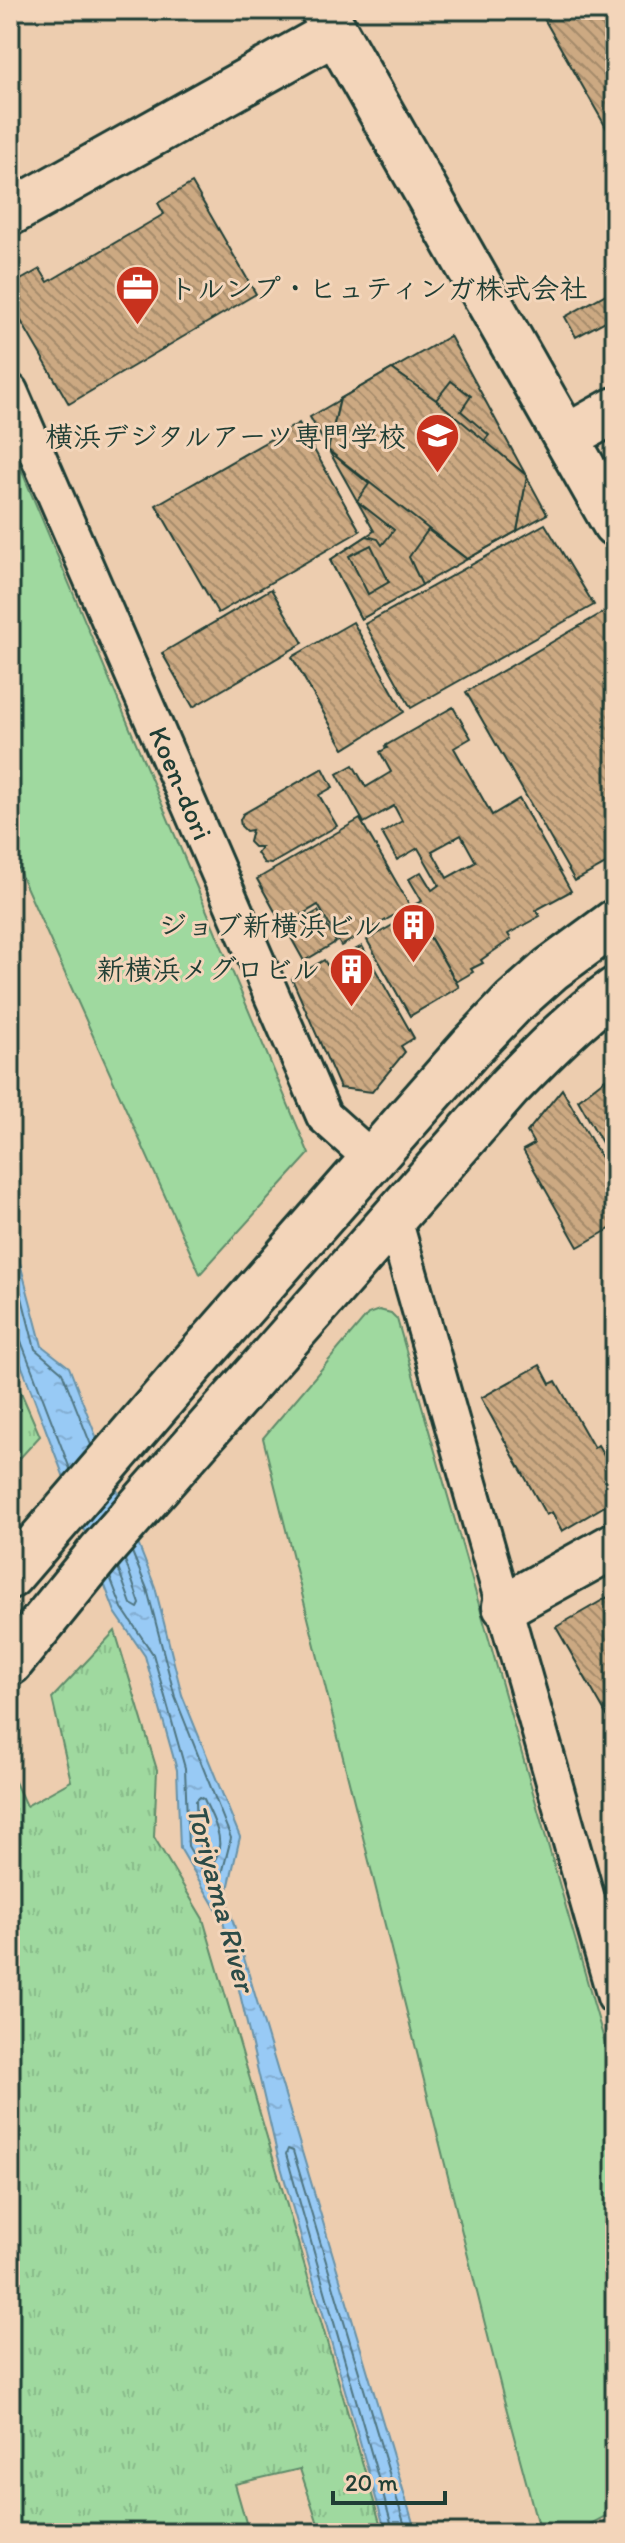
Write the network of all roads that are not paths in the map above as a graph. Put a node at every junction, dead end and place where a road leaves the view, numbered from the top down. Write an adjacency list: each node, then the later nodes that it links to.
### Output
1 (329, 21): 2 (street); 5 (street)
2 (10, 213)
3 (10, 391): 9 (street, Koen-dori)
4 (615, 410): 5 (street)
5 (567, 437): 6 (street)
6 (615, 524)
7 (615, 922): 9 (street)
8 (615, 990): 10 (street)
9 (373, 1160): 12 (street)
10 (394, 1219): 13 (street); 14 (street)
11 (615, 1545): 13 (street)
12 (10, 1576)
13 (505, 1606): 15 (street)
14 (10, 1663)
15 (615, 1997)

